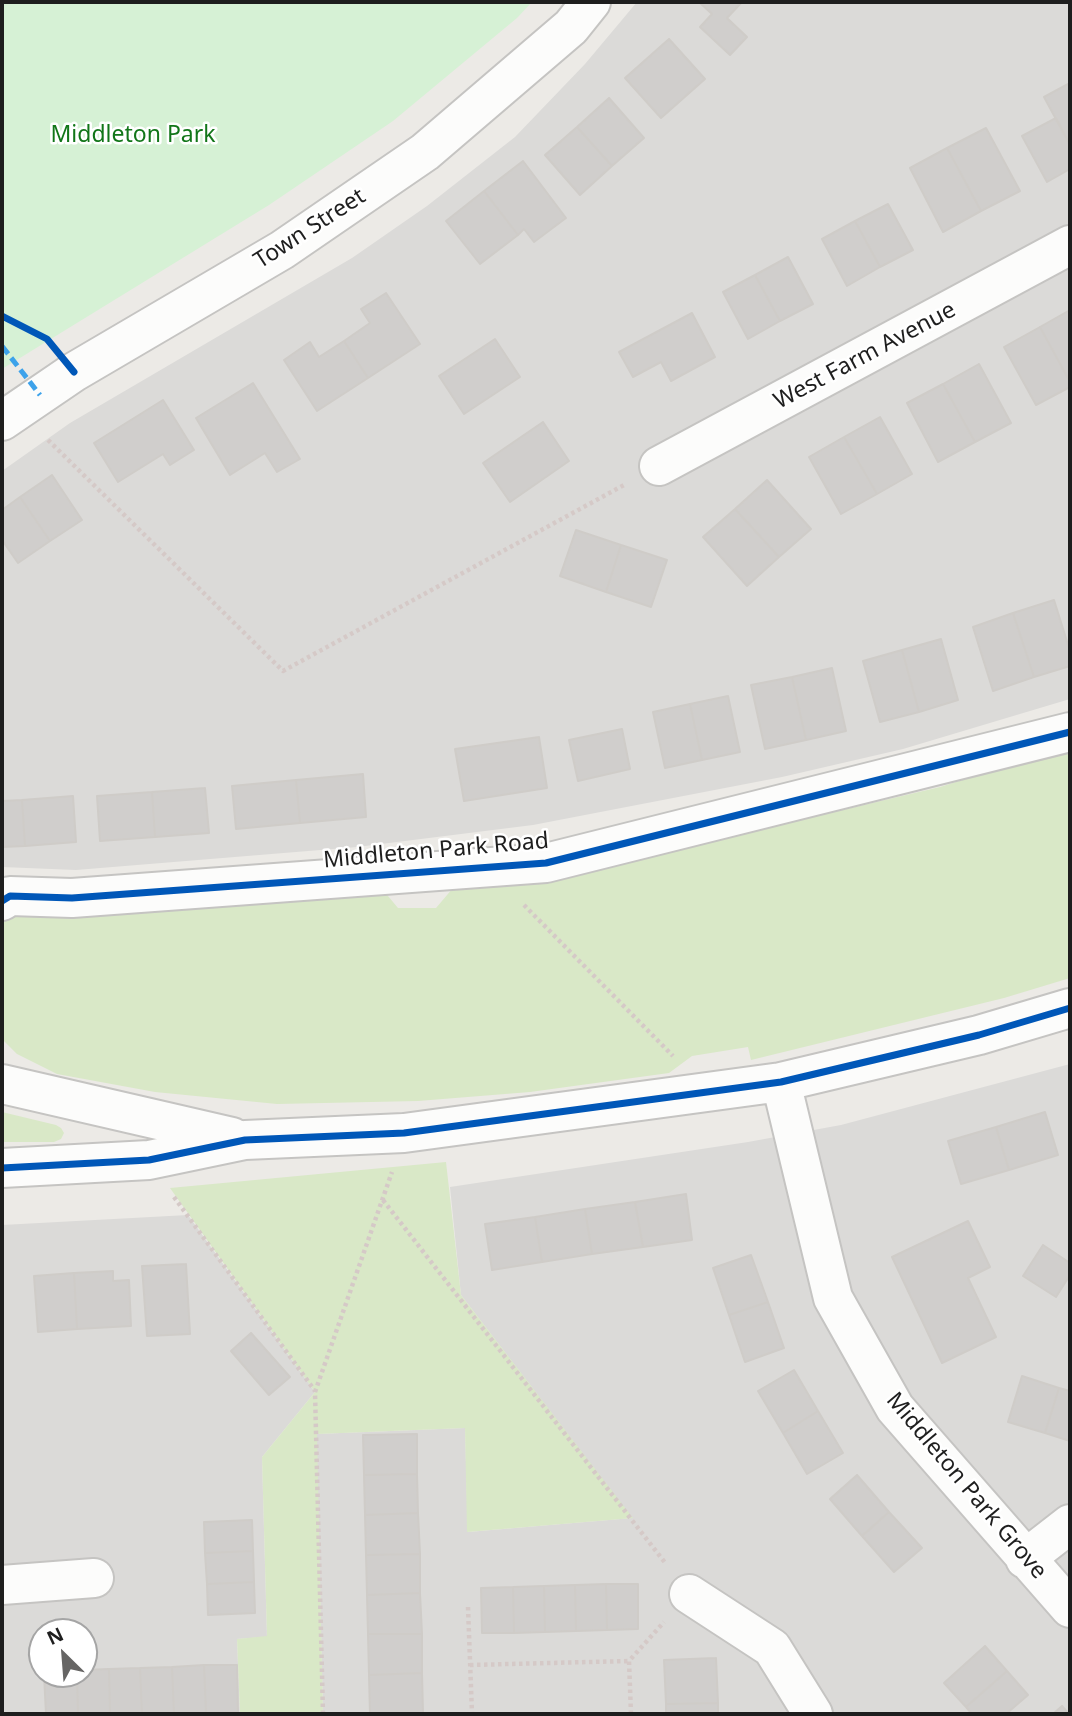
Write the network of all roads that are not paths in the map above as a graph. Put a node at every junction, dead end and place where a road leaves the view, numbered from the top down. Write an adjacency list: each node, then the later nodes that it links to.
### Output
1 (591, 2): 3 (street, Town Street)
2 (1070, 245): 4 (street, West Farm Avenue)
3 (10, 416)
4 (659, 466)
5 (1070, 732): 6 (street, Middleton Park Road)
6 (2, 901)
7 (1070, 1008): 8 (street)
8 (781, 1082): 10 (street); 13 (street, Middleton Park Grove)
9 (2, 1084): 10 (street)
10 (245, 1140): 11 (street)
11 (2, 1168)
12 (1070, 1524): 13 (street)
13 (1025, 1559): 17 (street, Middleton Park Grove)
14 (94, 1578): 15 (street)
15 (2, 1585)
16 (689, 1594): 18 (street)
17 (1070, 1608)
18 (813, 1714)

